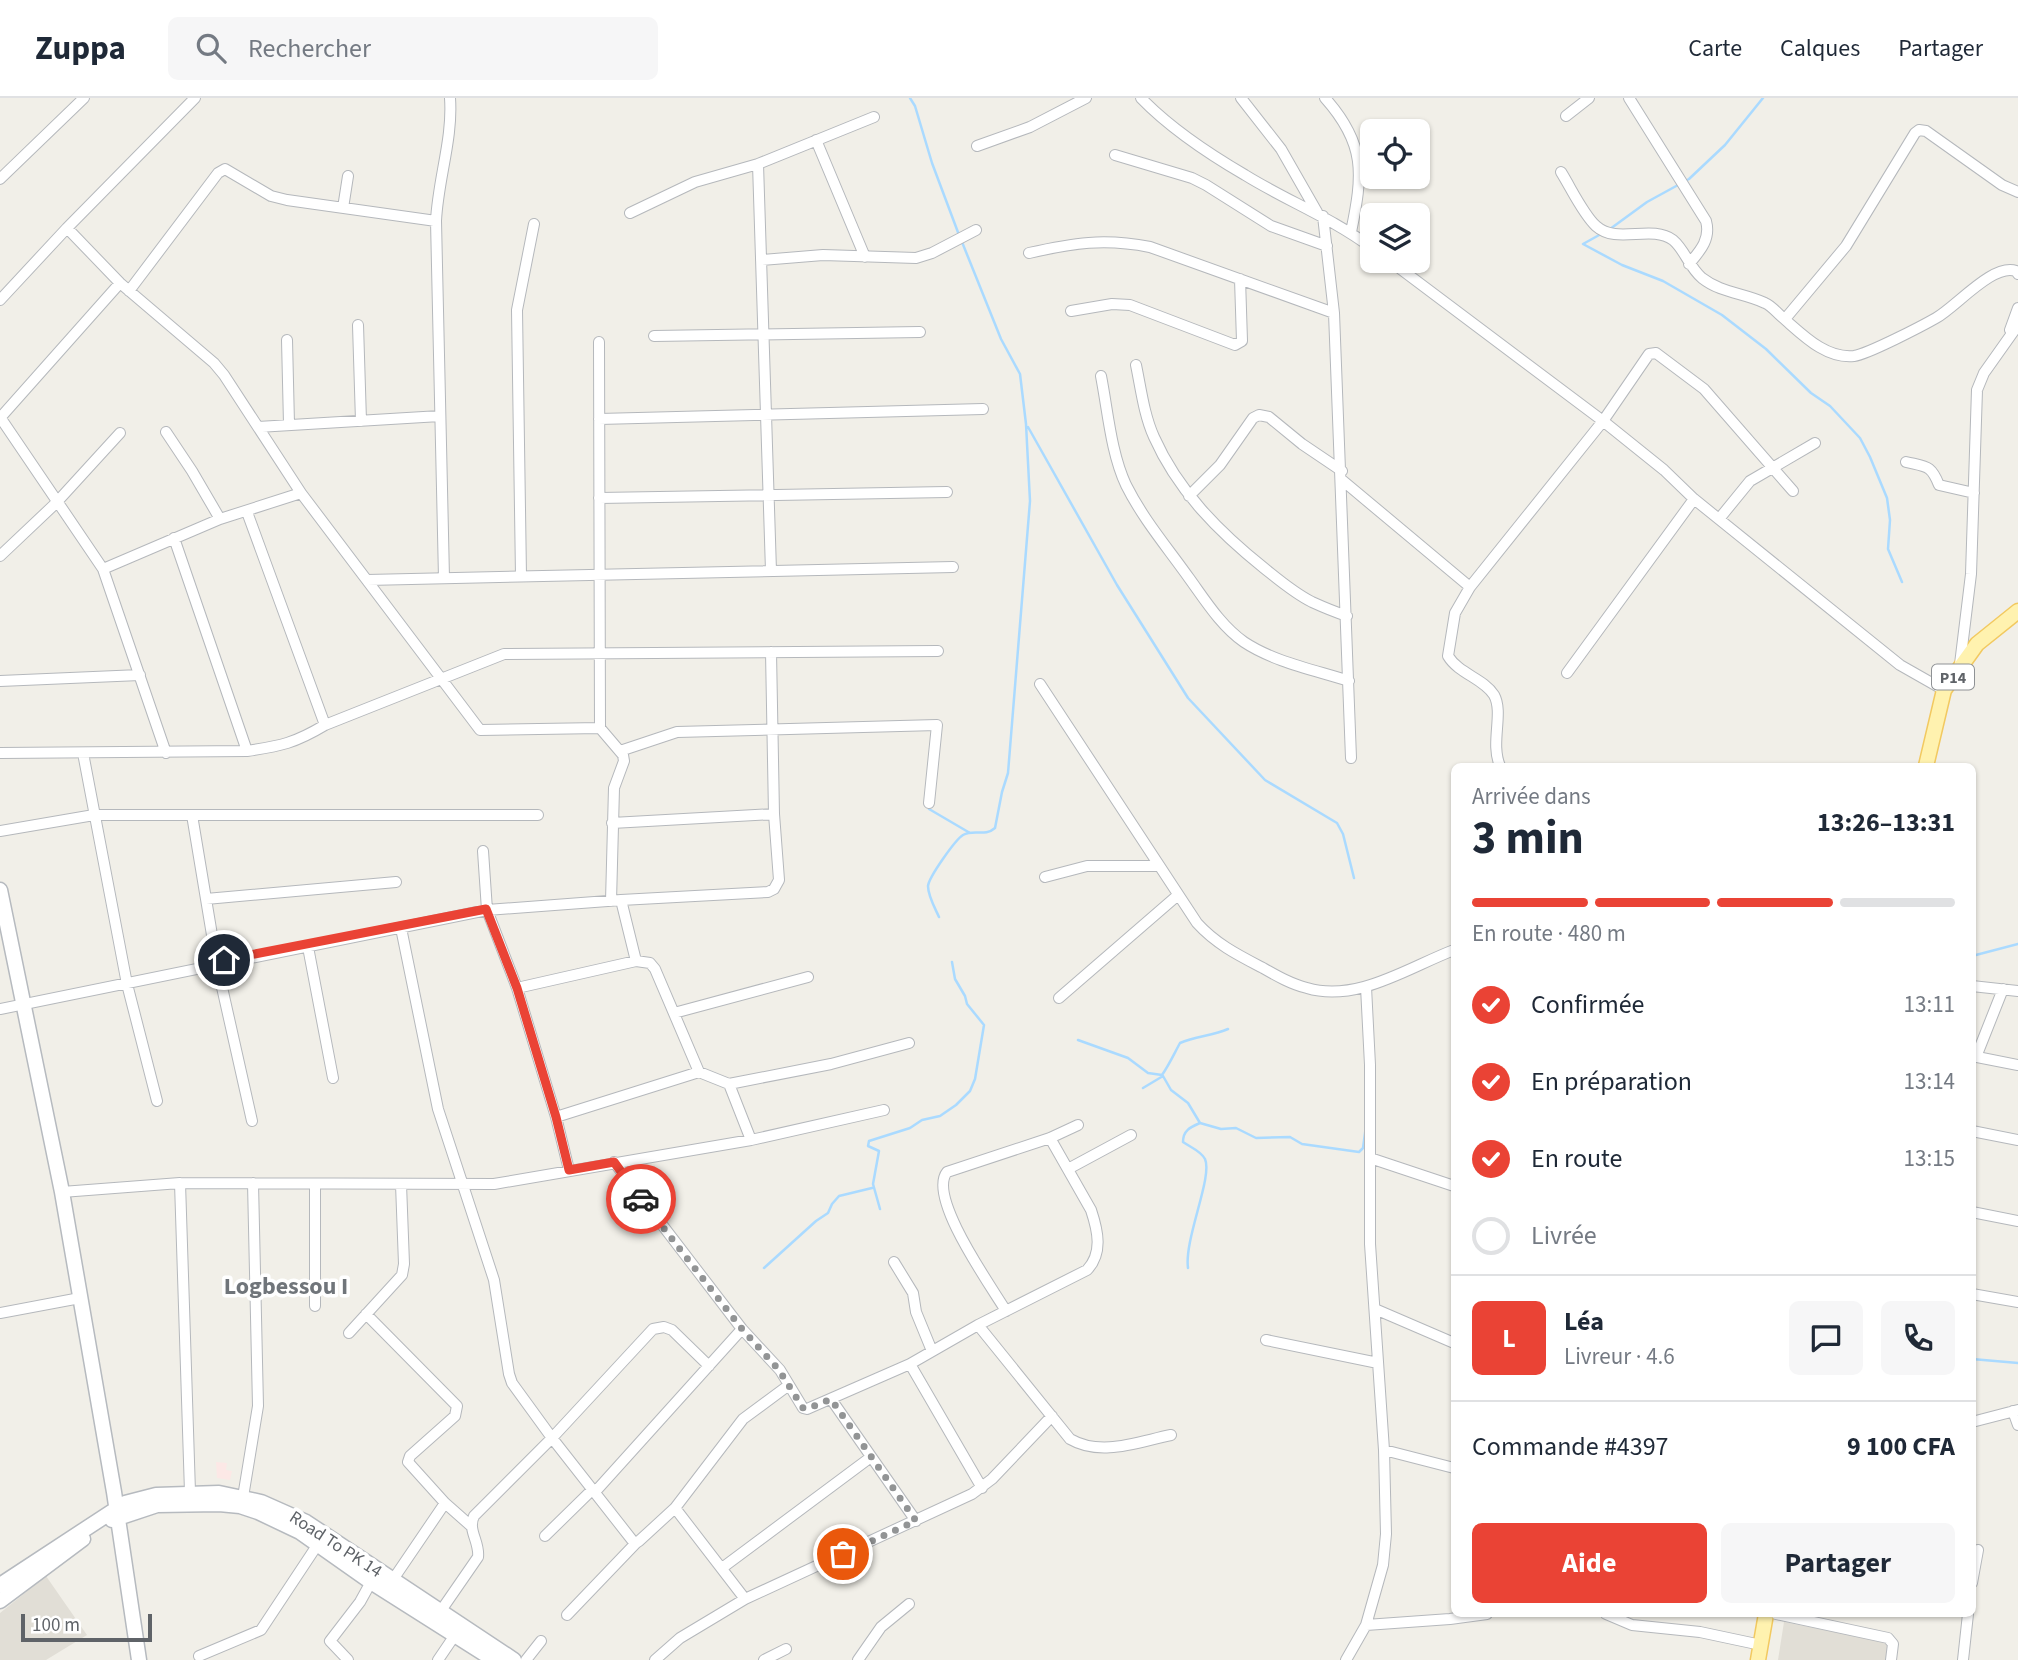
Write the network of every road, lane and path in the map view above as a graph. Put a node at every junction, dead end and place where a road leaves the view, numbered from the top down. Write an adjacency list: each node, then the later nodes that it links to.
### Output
1 (84, 98): 18 (street)
2 (450, 98): 23 (street)
3 (1086, 98): 13 (street)
4 (1141, 98): 22 (street)
5 (1241, 98): 22 (street)
6 (1325, 98): 27 (street)
7 (1589, 98): 10 (street)
8 (1629, 98): 33 (street)
9 (188, 100): 25 (street)
10 (1566, 116)
11 (874, 117): 12 (street)
12 (816, 140): 15 (street); 31 (street)
13 (977, 146)
14 (1115, 155): 29 (street)
15 (758, 164): 21 (street); 32 (street)
16 (1561, 172): 33 (street)
17 (348, 176): 20 (street)
18 (0, 179)
19 (2018, 192): 43 (street)
20 (343, 208): 23 (street); 38 (street)
21 (630, 213)
22 (1320, 214): 27 (street); 29 (street)
23 (436, 221): 55 (street)
24 (534, 224): 87 (street)
25 (67, 228): 37 (street); 39 (street)
26 (976, 230): 31 (street)
27 (1351, 232): 28 (street)
28 (1360, 239)
29 (1327, 246): 42 (street)
30 (1028, 253): 36 (street)
31 (865, 257): 32 (street)
32 (761, 260): 47 (street)
33 (1689, 264): 43 (street)
34 (1406, 273): 60 (street)
35 (2018, 274): 43 (street)
36 (1240, 279): 41 (street); 42 (street)
37 (120, 283): 38 (street); 57 (street)
38 (129, 291): 62 (street)
39 (0, 300)
40 (2018, 308): 51 (street)
41 (1071, 311)
42 (1334, 313): 68 (street)
43 (1785, 319)
44 (358, 325): 59 (street)
45 (2018, 325): 51 (street)
46 (920, 332): 47 (street)
47 (764, 335): 48 (street); 56 (street)
48 (654, 336)
49 (287, 340): 61 (street)
50 (598, 342): 58 (street)
51 (2006, 342): 72 (street)
52 (1136, 365): 74 (street)
53 (1101, 376): 101 (street)
54 (984, 409): 56 (street)
55 (440, 416): 59 (street); 88 (street)
56 (766, 416): 58 (street); 73 (street)
57 (0, 418): 77 (street)
58 (599, 419): 75 (street)
59 (360, 421): 61 (street)
60 (1603, 421): 67 (street); 76 (street); 90 (street)
61 (289, 424): 62 (street)
62 (258, 426): 71 (street)
63 (166, 432): 79 (street)
64 (120, 433): 77 (street)
65 (1815, 443): 67 (street)
66 (1906, 462): 72 (street)
67 (1772, 468): 69 (street); 80 (street)
68 (1342, 475): 74 (street); 90 (street); 92 (street)
69 (1793, 491)
70 (947, 492): 73 (street)
71 (301, 493): 78 (street); 89 (street)
72 (1974, 493): 96 (street)
73 (769, 495): 75 (street); 85 (street)
74 (1189, 496): 92 (street)
75 (599, 498): 86 (street)
76 (1694, 499): 80 (street); 97 (street)
77 (56, 503): 82 (street); 84 (street)
78 (247, 512): 79 (street); 104 (street)
79 (220, 519): 81 (street)
80 (1719, 519): 103 (street)
81 (174, 538): 84 (street); 107 (street)
82 (0, 556)
83 (953, 567): 85 (street)
84 (103, 569): 98 (street)
85 (771, 571): 86 (street)
86 (599, 575): 87 (street); 95 (street)
87 (521, 576): 88 (street)
88 (444, 578): 89 (street)
89 (367, 580): 99 (street)
90 (1470, 587): 113 (street)
91 (2018, 611): 96 (main road, P14)
92 (1347, 617): 101 (street)
93 (939, 651): 94 (street)
94 (771, 652): 95 (street); 106 (street)
95 (599, 653): 99 (street); 105 (street)
96 (1960, 668): 103 (main road, P14)
97 (1567, 673)
98 (139, 675): 100 (street); 111 (street)
99 (444, 679): 104 (street); 105 (street)
100 (0, 681)
101 (1349, 681): 112 (street)
102 (1040, 684): 123 (street)
103 (1944, 690): 114 (main road, P14)
104 (325, 725): 107 (street)
105 (600, 728): 108 (street)
106 (772, 728): 108 (street); 115 (street); 116 (street)
107 (247, 751): 111 (street)
108 (620, 751): 120 (street)
109 (0, 753): 110 (street)
110 (83, 753): 111 (street); 117 (street)
111 (166, 753)
112 (1351, 758)
113 (1499, 763)
114 (1927, 763)
115 (929, 803)
116 (774, 814): 120 (street); 129 (street)
117 (94, 815): 118 (street); 121 (street); 137 (street)
118 (192, 815): 119 (street); 128 (street)
119 (538, 815)
120 (612, 823): 129 (street)
121 (0, 831)
122 (484, 851): 130 (street)
123 (1159, 866): 124 (street); 127 (street)
124 (1045, 877)
125 (396, 882): 128 (street)
126 (0, 890): 144 (main road)
127 (1178, 895): 139 (street); 143 (street)
128 (206, 899): 135 (street)
129 (616, 900): 130 (street); 134 (street)
130 (486, 910): 131 (street); 135 (street); 140 (street)
131 (401, 928): 132 (street); 172 (street)
132 (308, 947): 135 (street); 152 (street)
133 (1451, 951): 139 (street)
134 (636, 961): 140 (street); 146 (street)
135 (217, 964): 137 (street); 157 (street)
136 (808, 977): 146 (street)
137 (127, 984): 144 (street); 154 (street)
138 (1976, 986): 141 (street)
139 (1366, 987): 164 (street)
140 (517, 988): 156 (street)
141 (2003, 989): 142 (street); 148 (street)
142 (2018, 991)
143 (1059, 998)
144 (23, 1005): 145 (street); 174 (main road)
145 (0, 1009)
146 (674, 1013): 151 (street)
147 (909, 1043): 153 (street)
148 (1976, 1051)
149 (1976, 1056): 150 (street)
150 (2018, 1065)
151 (699, 1072): 153 (street); 156 (street)
152 (334, 1078)
153 (729, 1084): 162 (street)
154 (157, 1101)
155 (884, 1110): 162 (street)
156 (556, 1117): 166 (street)
157 (251, 1121)
158 (1078, 1125): 161 (street)
159 (1976, 1132): 163 (street)
160 (1131, 1135): 167 (street)
161 (1050, 1138): 167 (street); 183 (street)
162 (751, 1140): 165 (street)
163 (2018, 1140)
164 (1370, 1158): 173 (street); 182 (street)
165 (614, 1162): 166 (street); 187 (street)
166 (569, 1170): 172 (street)
167 (1068, 1170): 183 (street)
168 (180, 1183): 169 (street); 174 (street); 208 (street)
169 (253, 1184): 170 (street); 209 (street)
170 (315, 1184): 171 (street); 181 (street)
171 (401, 1184): 172 (street); 185 (street)
172 (461, 1184): 202 (street)
173 (1451, 1185)
174 (62, 1192): 179 (main road)
175 (1976, 1213): 176 (street)
176 (2018, 1222)
177 (894, 1262): 191 (street)
178 (1976, 1295): 180 (street)
179 (80, 1298): 184 (street); 213 (main road)
180 (2018, 1302)
181 (315, 1306)
182 (1375, 1309): 190 (street); 193 (street)
183 (1006, 1311): 186 (street)
184 (0, 1312)
185 (366, 1314): 188 (street); 210 (street)
186 (978, 1325): 191 (street); 198 (street)
187 (742, 1329): 194 (street); 195 (street)
188 (349, 1333)
189 (1266, 1339): 193 (street)
190 (1451, 1342)
191 (932, 1351): 192 (street)
192 (910, 1363): 196 (street); 206 (street)
193 (1378, 1363): 203 (street)
194 (709, 1366): 202 (street); 207 (street)
195 (789, 1385): 196 (street); 212 (street)
196 (831, 1399): 204 (street)
197 (2015, 1410): 199 (street); 200 (street)
198 (1052, 1416): 201 (street); 206 (street)
199 (1976, 1421)
200 (2018, 1425)
201 (1171, 1435)
202 (552, 1438): 207 (street); 215 (street)
203 (1384, 1450): 205 (street); 235 (street)
204 (871, 1457): 214 (street); 221 (street)
205 (1451, 1467)
206 (982, 1488): 214 (street)
207 (594, 1491): 216 (street); 217 (street)
208 (190, 1492): 209 (main road, Road To PK 14); 211 (main road, Road To PK 14)
209 (243, 1497): 222 (main road, Road To PK 14)
210 (445, 1503): 215 (street); 222 (street)
211 (139, 1504): 213 (main road); 218 (main road, Road To PK 14)
212 (675, 1508): 217 (street); 221 (street)
213 (117, 1512): 224 (main road); 226 (main road); 241 (main road)
214 (916, 1521): 225 (street)
215 (471, 1526): 228 (street)
216 (545, 1536)
217 (636, 1543): 229 (street)
218 (318, 1544): 223 (main road, Road To PK 14); 240 (street)
219 (1978, 1550): 220 (street)
220 (1976, 1561)
221 (722, 1568): 225 (street)
222 (392, 1581): 228 (main road, Road To PK 14)
223 (371, 1582): 236 (main road, Road To PK 14); 242 (street)
224 (0, 1585)
225 (745, 1599): 247 (street)
226 (0, 1601)
227 (909, 1604): 249 (street)
228 (440, 1612): 245 (main road, Road To PK 14)
229 (567, 1615)
230 (1465, 1617): 235 (street)
231 (1613, 1617): 238 (street)
232 (1766, 1617): 238 (main road)
233 (1790, 1617): 252 (street)
234 (1968, 1617): 253 (street)
235 (1366, 1625): 250 (street)
236 (455, 1635): 243 (street); 244 (main road, Road To PK 14)
237 (541, 1641): 246 (street)
238 (1761, 1645): 251 (main road)
239 (786, 1649): 248 (street)
240 (199, 1656)
241 (139, 1660)
242 (348, 1660)
243 (438, 1660)
244 (494, 1660)
245 (514, 1660)
246 (526, 1660)
247 (655, 1660)
248 (764, 1660)
249 (858, 1660)
250 (1346, 1660)
251 (1758, 1660)
252 (1891, 1660)
253 (1963, 1660)

